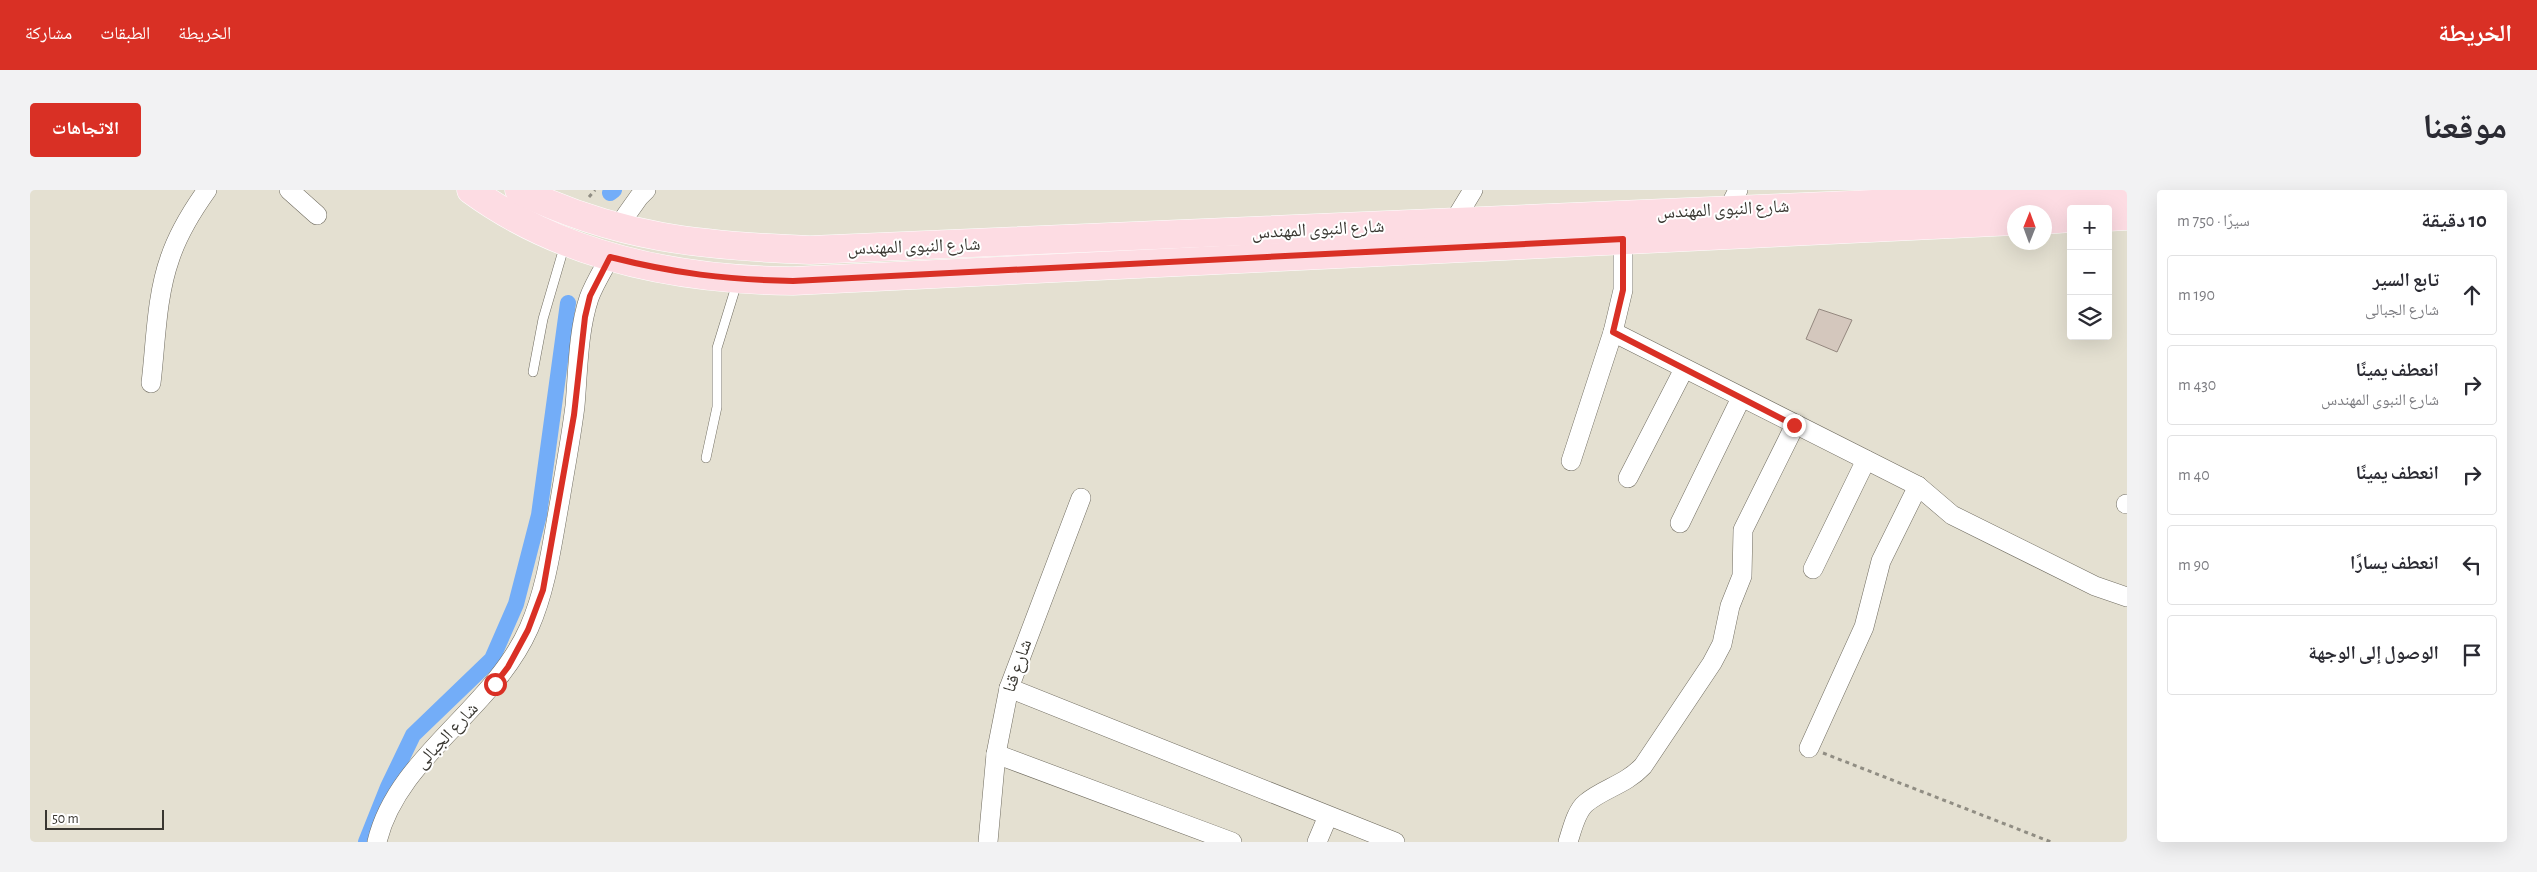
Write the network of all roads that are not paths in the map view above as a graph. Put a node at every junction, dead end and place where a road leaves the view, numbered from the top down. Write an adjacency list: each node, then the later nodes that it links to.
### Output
1 (207, 190): 28 (street)
2 (289, 190): 9 (street)
3 (471, 190): 18 (main road, شارع النبوى المهندس)
4 (519, 190): 16 (main road, شارع النبوى المهندس)
5 (646, 190): 16 (street)
6 (1473, 190): 15 (street)
7 (2127, 193): 8 (main road, شارع النبوى المهندس)
8 (1733, 200): 15 (main road, شارع النبوى المهندس)
9 (317, 215)
10 (2112, 216): 11 (main road)
11 (2127, 216)
12 (2067, 218): 13 (main road)
13 (2052, 219)
14 (2007, 221): 17 (main road, شارع النبوى المهندس)
15 (1453, 224): 19 (main road, شارع النبوى المهندس)
16 (617, 228): 20 (main road, شارع النبوى المهندس)
17 (1623, 239): 22 (main road, شارع النبوى المهندس); 25 (street)
18 (566, 241): 21 (main road, شارع النبوى المهندس); 27 (lane)
19 (1011, 243): 20 (main road, شارع النبوى المهندس); 22 (main road)
20 (966, 245): 23 (main road)
21 (610, 257): 24 (main road, شارع النبوى المهندس); 44 (street, شارع الجبالى)
22 (1012, 270): 23 (main road, شارع النبوى المهندس)
23 (968, 272): 24 (main road, شارع النبوى المهندس)
24 (738, 280): 31 (lane)
25 (1613, 332): 26 (street); 33 (street)
26 (1684, 368): 29 (street); 34 (street)
27 (533, 372)
28 (152, 383)
29 (1741, 398): 30 (street); 37 (street)
30 (1794, 425): 32 (street); 49 (street)
31 (706, 458)
32 (1866, 460): 35 (street); 38 (street)
33 (1571, 461)
34 (1628, 478)
35 (1918, 486): 39 (street); 41 (street)
36 (1081, 498): 40 (street, شارع قنا)
37 (1680, 523)
38 (1813, 569)
39 (2127, 598)
40 (1009, 688): 42 (street, شارع قنا); 43 (street)
41 (1809, 748)
42 (996, 754): 45 (street, شارع قنا); 46 (street)
43 (1328, 816): 47 (street); 48 (street)
44 (377, 842)
45 (988, 842)
46 (1232, 842)
47 (1317, 842)
48 (1395, 842)
49 (1568, 842)

